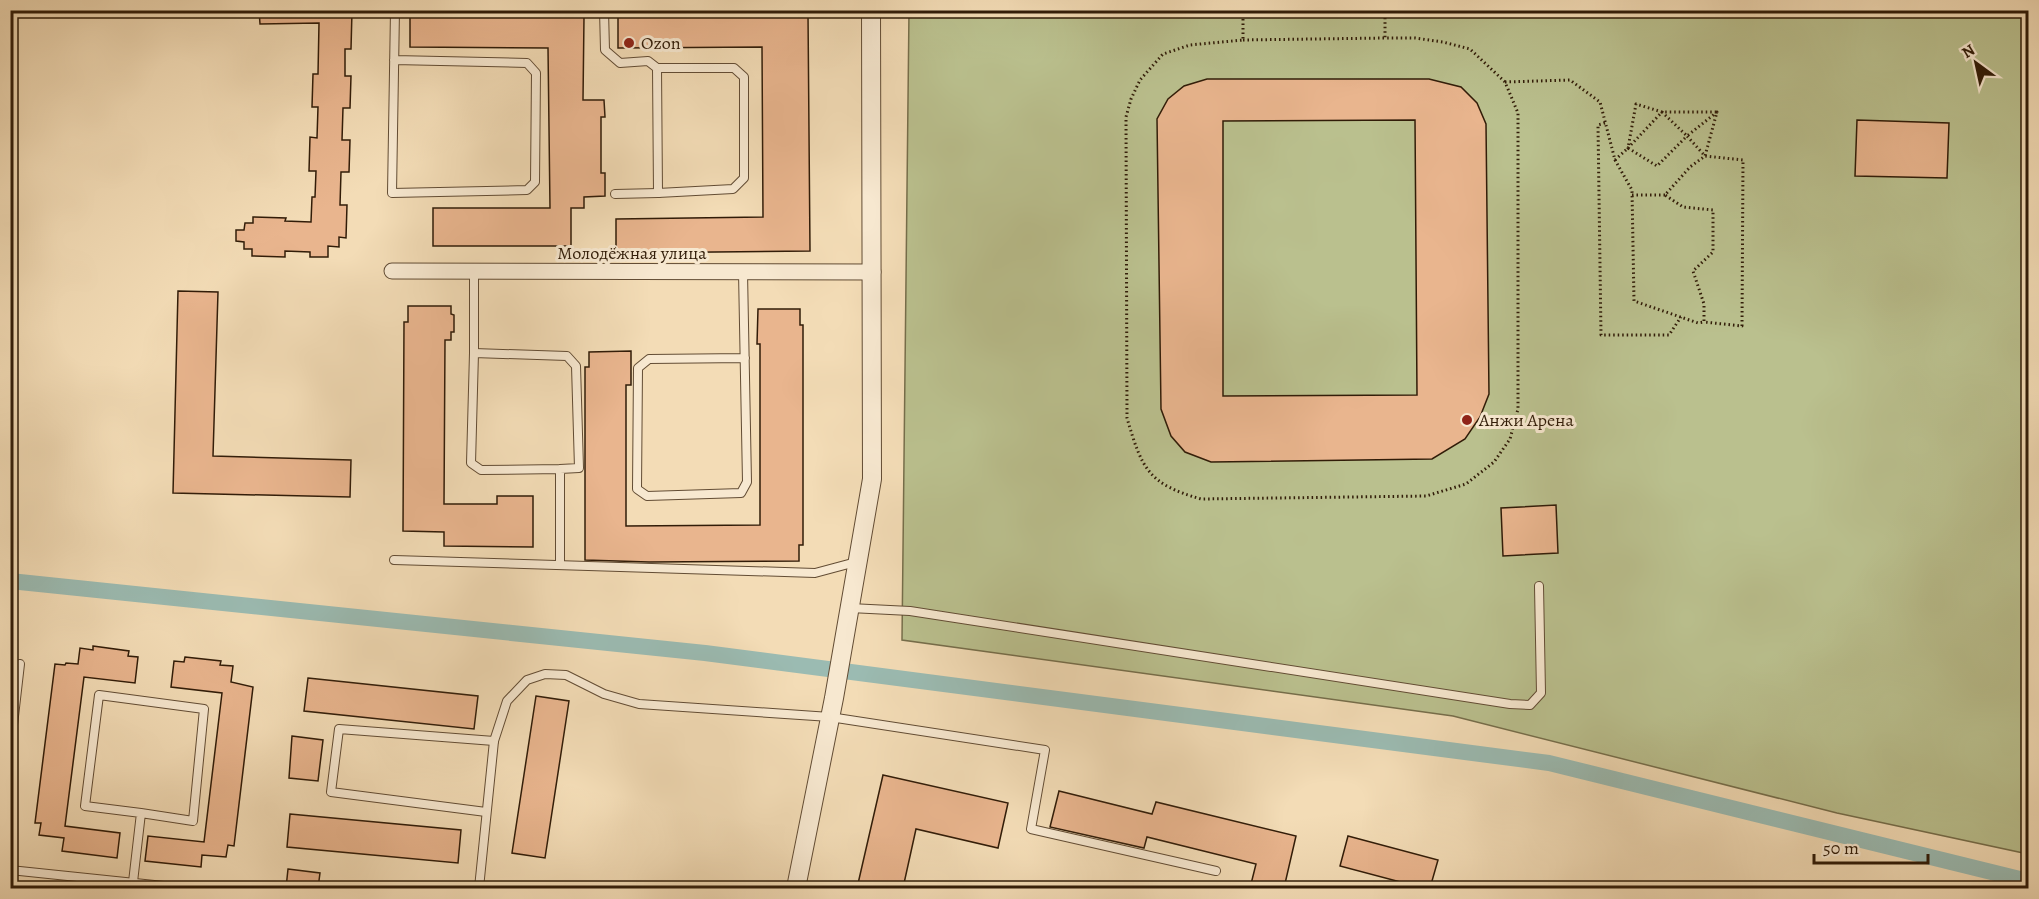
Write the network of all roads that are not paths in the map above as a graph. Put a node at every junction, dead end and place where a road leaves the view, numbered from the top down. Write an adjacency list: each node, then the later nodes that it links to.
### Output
1 (395, 10): 4 (lane)
2 (604, 10): 5 (lane)
3 (871, 10): 11 (street)
4 (394, 60): 4 (lane)
5 (657, 68): 6 (lane); 6 (lane)
6 (658, 193): 7 (lane)
7 (615, 194)
8 (392, 272): 9 (street, Молодёжная улица)
9 (474, 272): 10 (street, Молодёжная улица); 12 (lane)
10 (743, 272): 11 (street, Молодёжная улица); 13 (lane)
11 (873, 272): 16 (street)
12 (474, 353): 14 (lane); 14 (lane)
13 (745, 358): 13 (lane)
14 (560, 469): 17 (lane)
15 (394, 560): 17 (lane)
16 (858, 562): 17 (lane); 19 (street)
17 (560, 565)
18 (1539, 586): 19 (lane)
19 (850, 608): 21 (street)
20 (20, 664): 23 (lane)
21 (830, 717): 22 (lane); 27 (lane); 31 (street)
22 (494, 741): 24 (lane); 24 (lane)
23 (10, 751)
24 (486, 812): 30 (lane)
25 (141, 813): 25 (lane); 28 (lane)
26 (10, 870): 28 (lane)
27 (1216, 871)
28 (133, 882): 29 (lane)
29 (183, 888)
30 (479, 888)
31 (796, 888)

